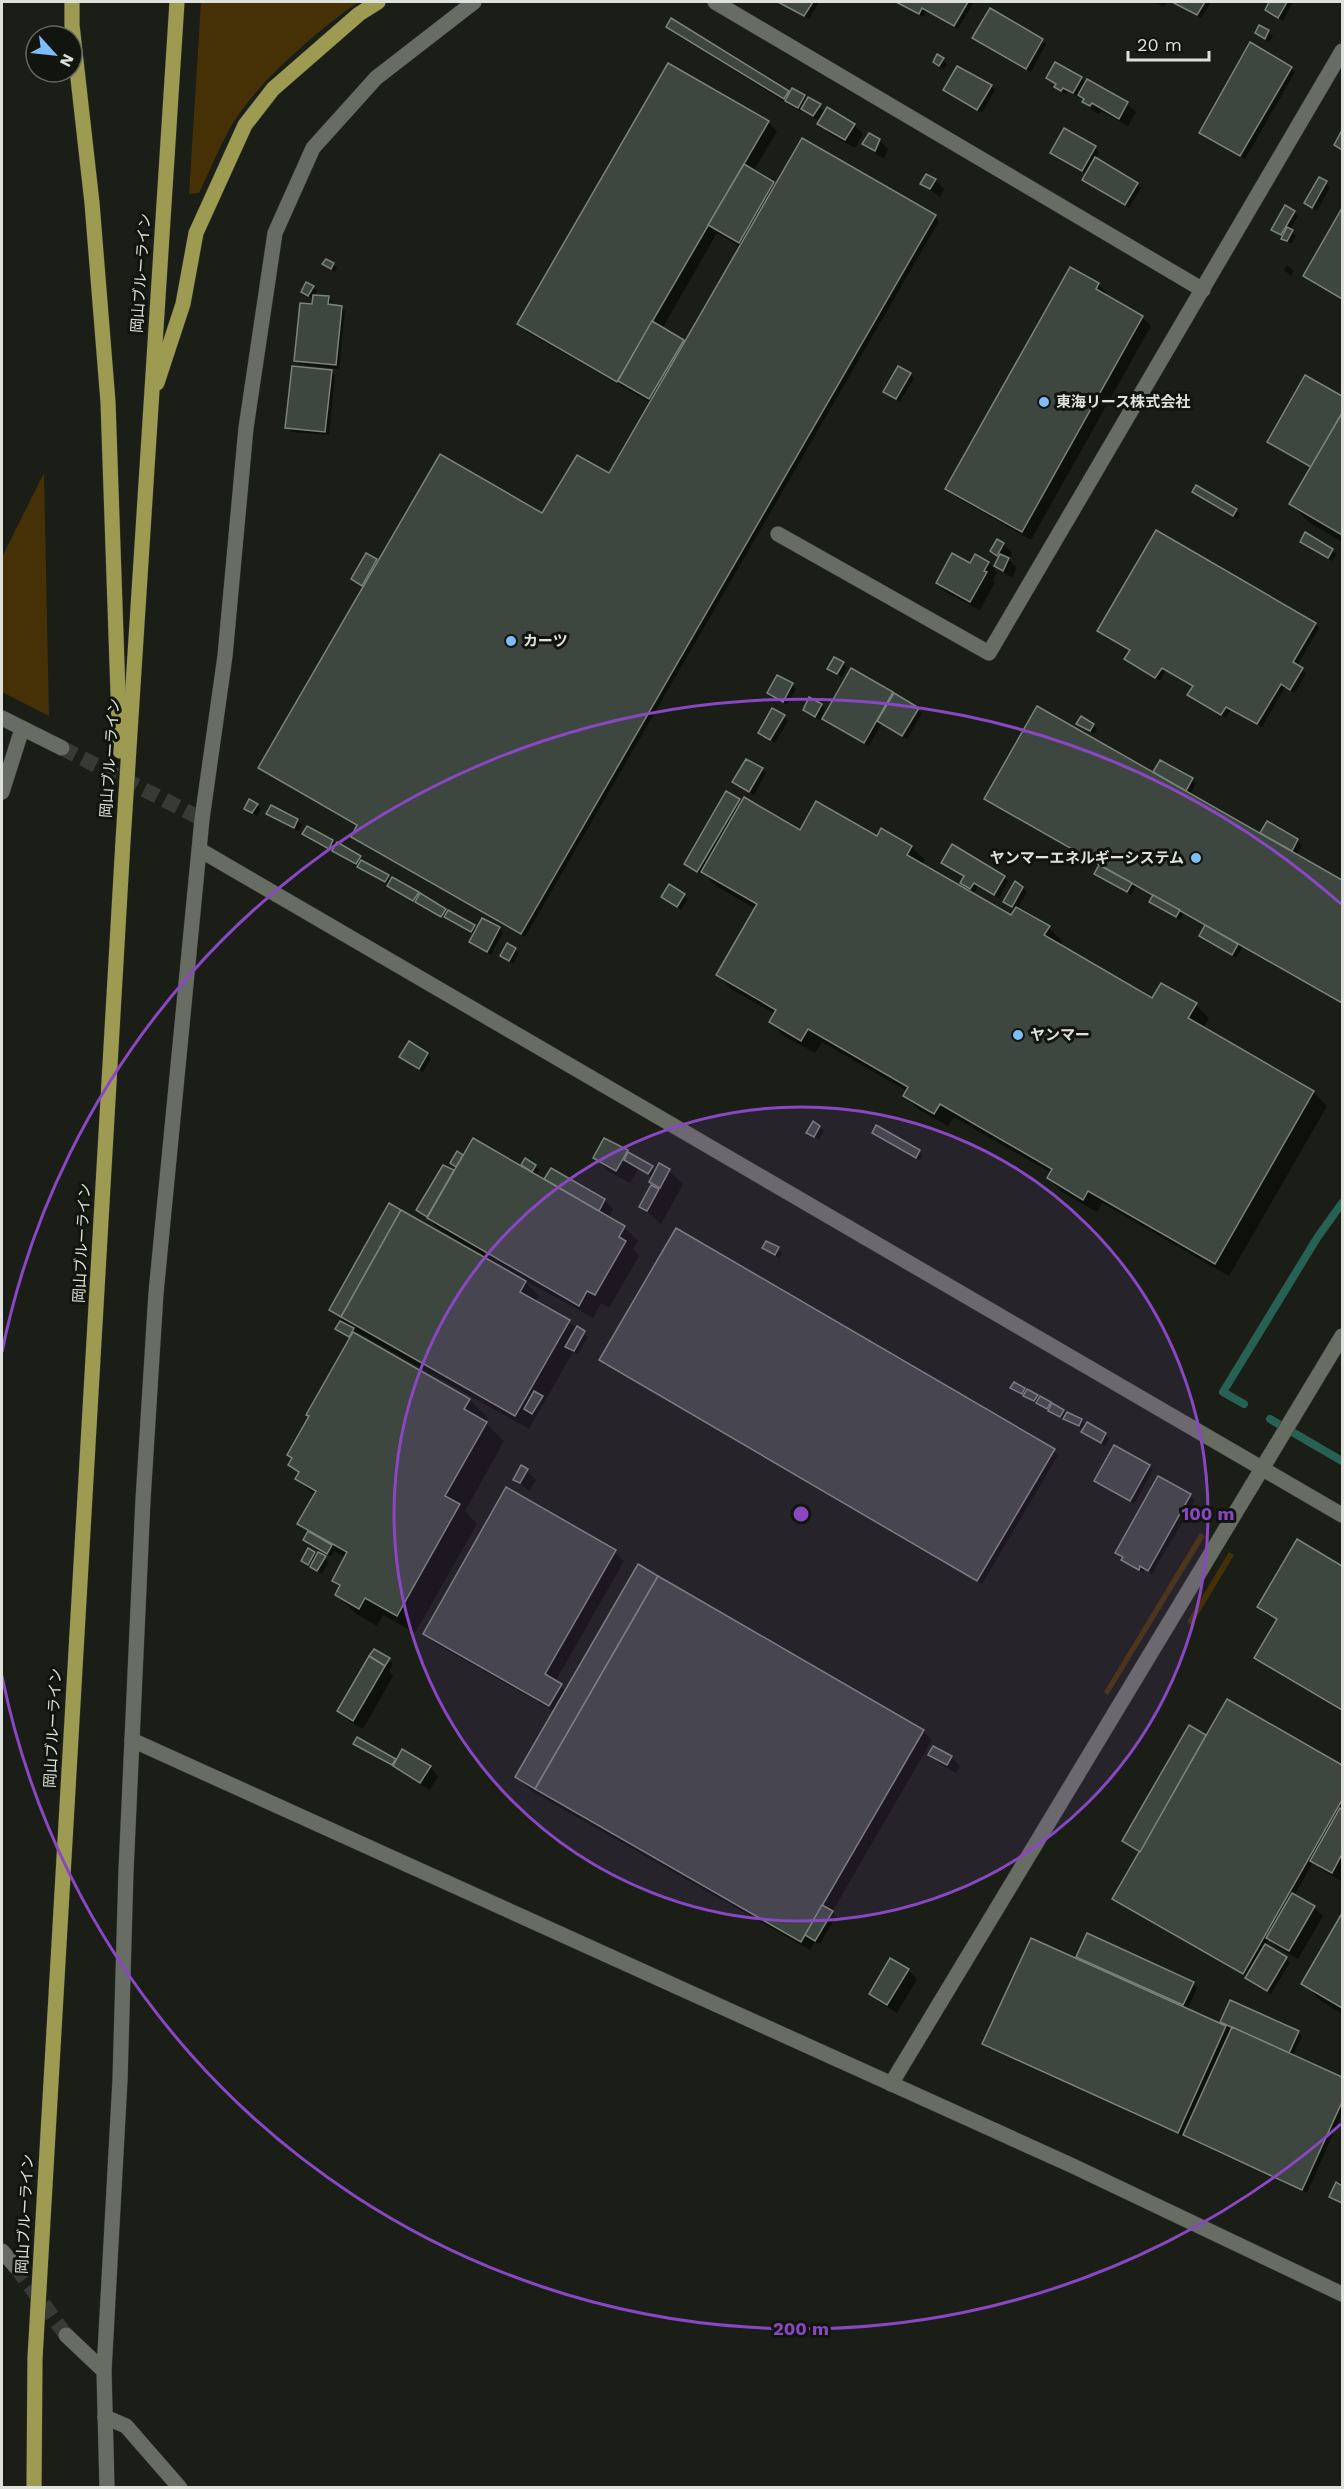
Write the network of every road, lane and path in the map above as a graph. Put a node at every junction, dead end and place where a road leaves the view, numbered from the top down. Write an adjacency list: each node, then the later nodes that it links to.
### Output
1 (72, 2): 14 (main road)
2 (177, 2): 8 (main road, 岡山ブルーライン)
3 (378, 2): 8 (main road)
4 (474, 2): 15 (street)
5 (715, 2): 7 (street)
6 (1342, 51): 7 (street)
7 (1203, 291): 9 (street)
8 (150, 405): 14 (main road, 岡山ブルーライン)
9 (778, 534)
10 (2, 718): 11 (street)
11 (21, 729): 12 (street); 13 (street)
12 (62, 748)
13 (2, 792)
14 (123, 841): 27 (main road, 岡山ブルーライン)
15 (200, 850): 17 (street); 19 (street)
16 (1342, 1336): 17 (street)
17 (1262, 1467): 18 (street); 20 (street)
18 (1342, 1515)
19 (132, 1740): 20 (street); 25 (street)
20 (891, 2084): 23 (street)
21 (2, 2251): 22 (street)
22 (16, 2267)
23 (1342, 2294)
24 (66, 2335): 25 (street)
25 (104, 2371): 26 (street)
26 (105, 2417): 28 (street); 29 (street)
27 (34, 2487)
28 (107, 2487)
29 (180, 2487)

